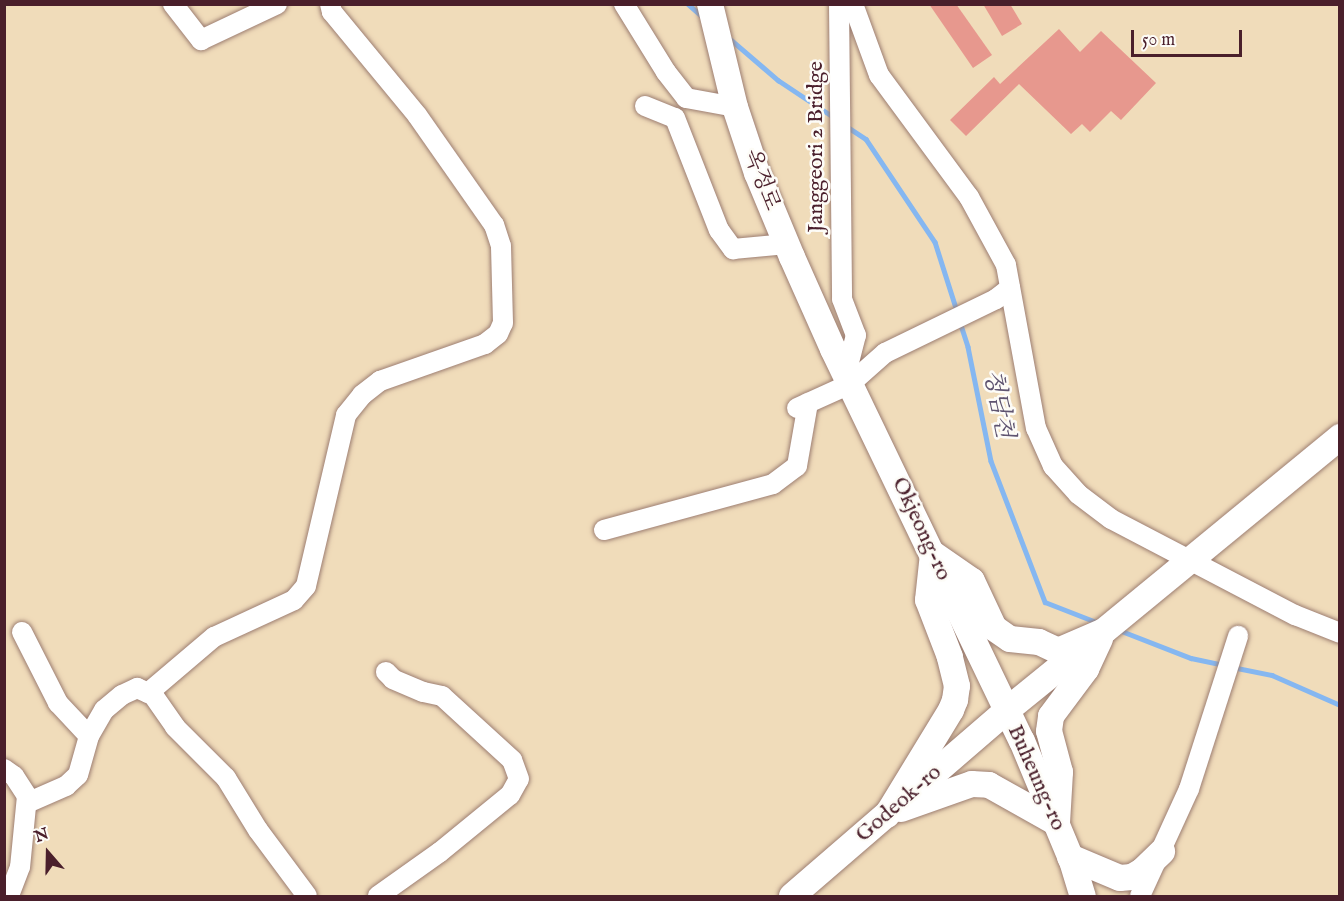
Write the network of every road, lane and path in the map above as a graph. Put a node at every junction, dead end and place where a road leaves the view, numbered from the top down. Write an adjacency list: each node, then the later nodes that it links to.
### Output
1 (173, 4): 2 (street)
2 (277, 4)
3 (330, 4): 22 (street)
4 (624, 4): 8 (street)
5 (710, 4): 8 (main road, 옥정로)
6 (839, 4): 12 (street, Janggeori 2 Bridge)
7 (853, 4): 11 (street)
8 (733, 98): 10 (main road, 옥정로)
9 (645, 106): 10 (street)
10 (787, 244): 12 (main road, 옥정로)
11 (1003, 293): 12 (street); 16 (street)
12 (848, 379): 14 (street); 15 (main road, Okjeong-ro)
13 (1340, 436): 16 (main road)
14 (604, 530)
15 (933, 554): 17 (main road); 23 (main road, Okjeong-ro); 27 (main road)
16 (1189, 559): 17 (main road, Buheung-ro); 19 (street)
17 (1104, 630): 23 (main road, Buheung-ro); 28 (main road)
18 (22, 632): 24 (street)
19 (1340, 633)
20 (1238, 636): 29 (street)
21 (386, 672): 33 (street)
22 (148, 693): 24 (street); 32 (street)
23 (1006, 711): 27 (main road, Godeok-ro); 28 (main road, Buheung-ro)
24 (89, 736): 26 (street)
25 (4, 769): 26 (street)
26 (27, 803): 31 (street)
27 (887, 814): 28 (main road); 34 (main road, Godeok-ro)
28 (1057, 823): 30 (main road, Buheung-ro)
29 (1162, 852): 30 (main road); 36 (street)
30 (1070, 857): 35 (main road, Buheung-ro)
31 (9, 897)
32 (307, 897)
33 (378, 897)
34 (792, 897)
35 (1083, 897)
36 (1140, 897)

